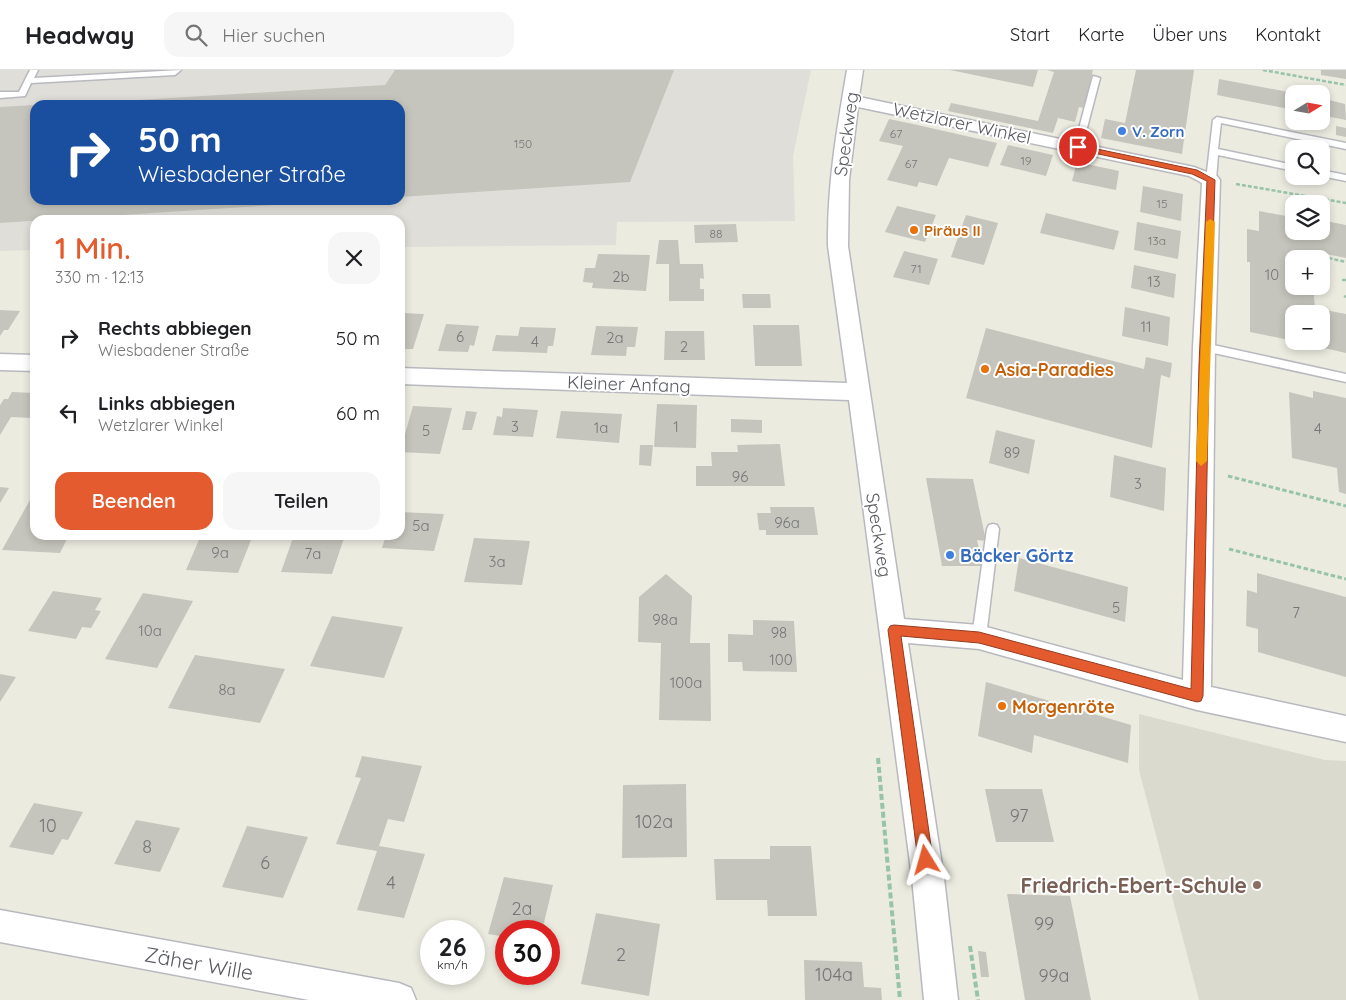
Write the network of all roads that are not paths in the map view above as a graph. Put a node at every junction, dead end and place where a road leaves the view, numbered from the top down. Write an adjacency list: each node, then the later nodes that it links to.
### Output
1 (34, 70): 5 (lane)
2 (176, 70): 5 (lane)
3 (855, 70): 7 (street, Speckweg)
4 (1096, 78): 9 (lane)
5 (28, 81): 6 (lane)
6 (0, 95)
7 (850, 100): 9 (street, Wetzlarer Winkel); 20 (street, Speckweg)
8 (1346, 146): 10 (lane)
9 (1078, 147): 14 (street, Wetzlarer Winkel)
10 (1214, 151): 11 (lane); 14 (lane)
11 (1285, 166)
12 (1330, 175): 13 (lane)
13 (1346, 178)
14 (1211, 180): 15 (street)
15 (1204, 347): 19 (lane); 24 (street)
16 (0, 362): 17 (street)
17 (30, 363)
18 (405, 376): 20 (street, Kleiner Anfang)
19 (1346, 378)
20 (857, 392): 22 (street, Speckweg)
21 (993, 529): 23 (lane)
22 (894, 630): 23 (street); 28 (street, Speckweg)
23 (979, 637): 24 (street)
24 (1197, 696): 25 (street)
25 (1346, 729)
26 (0, 926): 27 (street, Zäher Wille)
27 (398, 1000)
28 (941, 1000)

